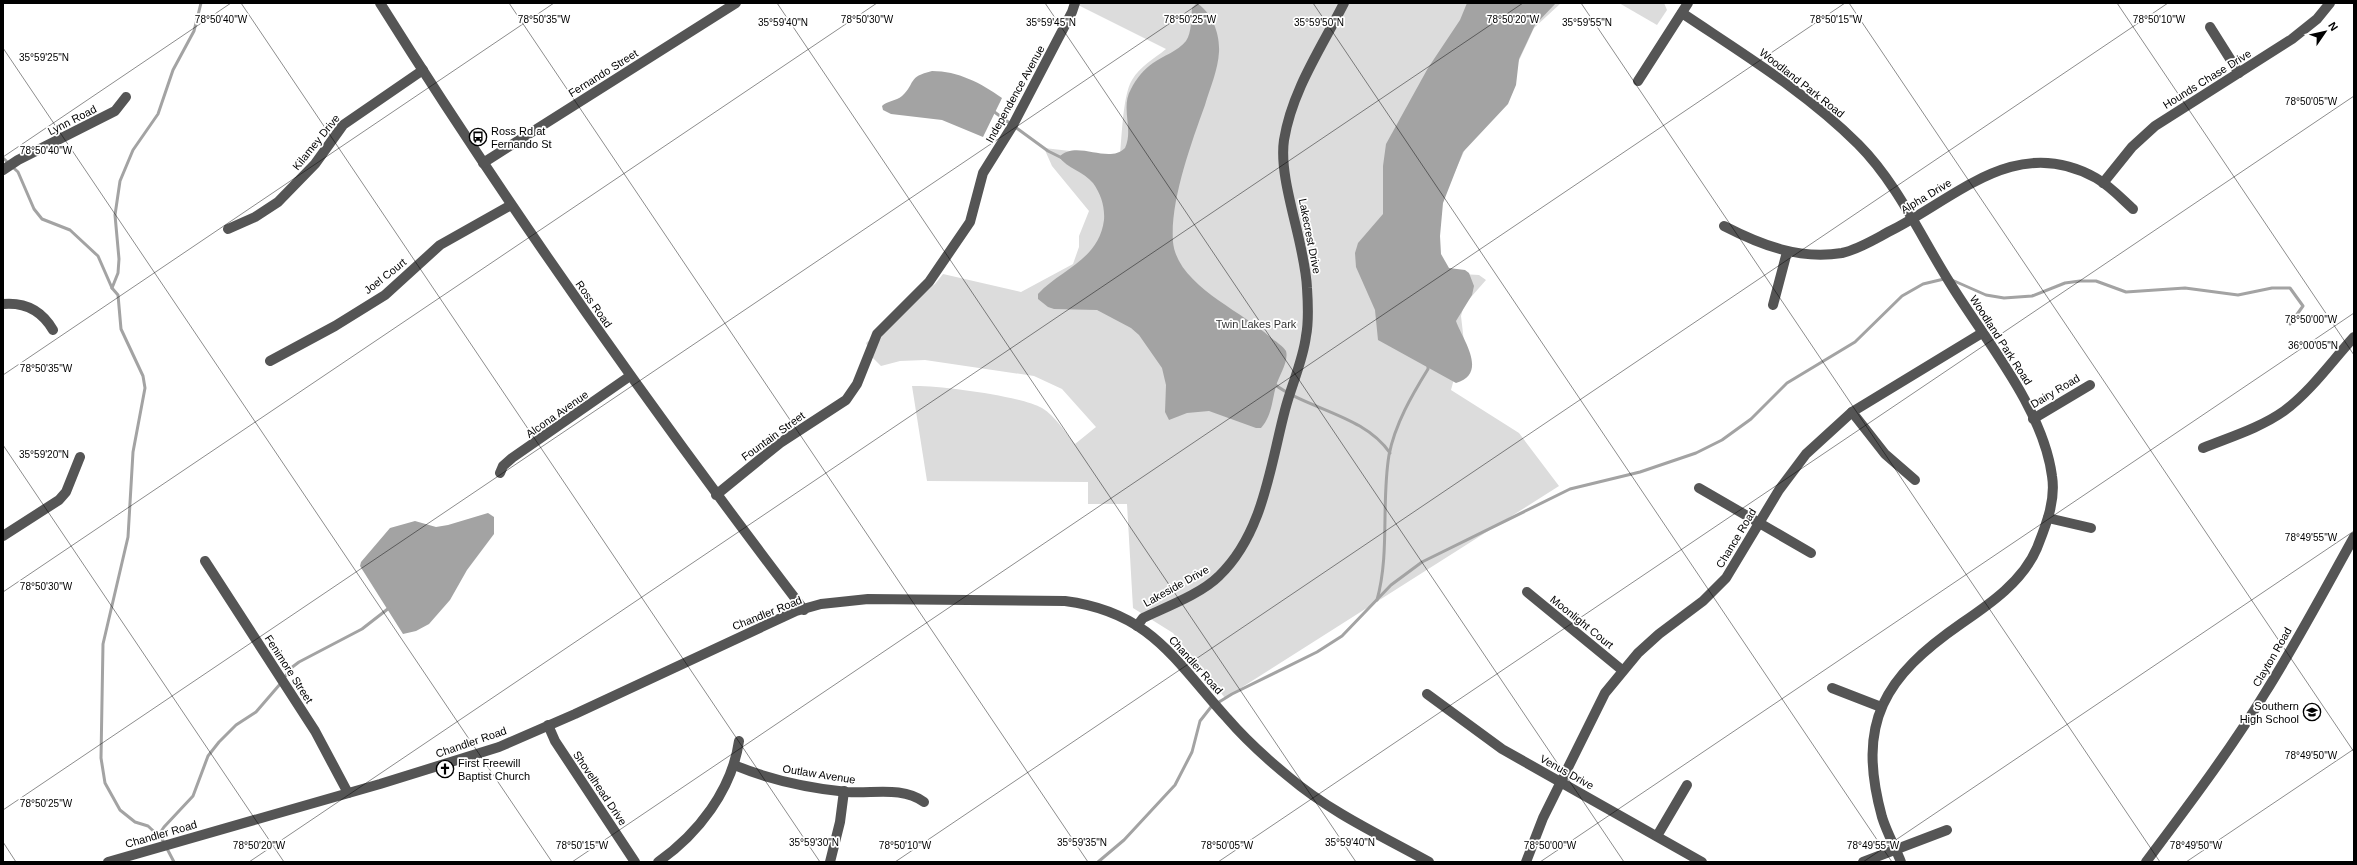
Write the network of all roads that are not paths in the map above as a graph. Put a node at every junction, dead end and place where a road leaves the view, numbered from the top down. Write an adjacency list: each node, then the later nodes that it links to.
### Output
1 (380, 3): 9 (street, Ross Road)
2 (736, 3): 13 (street, Fernando Street)
3 (1075, 3): 30 (street, Independence Avenue)
4 (1344, 3): 46 (street, Lakecrest Drive)
5 (1688, 3): 7 (street)
6 (2330, 3): 10 (street, Hounds Chase Drive)
7 (1682, 13): 11 (street); 18 (street, Woodland Park Road)
8 (2210, 27): 10 (street)
9 (423, 70): 13 (street, Ross Road); 20 (street, Kilamey Drive)
10 (2239, 73): 15 (street, Hounds Chase Drive)
11 (1638, 81)
12 (126, 97): 14 (street, Lynn Road)
13 (483, 163): 16 (street, Ross Road)
14 (3, 170)
15 (2103, 183): 17 (street, Alpha Drive); 18 (street, Alpha Drive)
16 (511, 205): 27 (street, Joel Court); 28 (street, Ross Road)
17 (2133, 209)
18 (1912, 219): 21 (street, Alpha Drive); 25 (street, Woodland Park Road)
19 (1724, 226): 21 (street, Alpha Drive)
20 (228, 228)
21 (1787, 252): 23 (street)
22 (3, 304): 24 (street)
23 (1773, 305)
24 (54, 330)
25 (1982, 333): 31 (street, Chance Road); 32 (street, Woodland Park Road)
26 (2354, 337): 33 (street)
27 (270, 361)
28 (630, 376): 35 (street, Alcona Avenue); 38 (street, Ross Road)
29 (2090, 385): 32 (street, Dairy Road)
30 (846, 400): 38 (street, Fountain Street)
31 (1852, 412): 36 (street); 40 (street, Chance Road)
32 (2033, 419): 39 (street, Woodland Park Road)
33 (2203, 448)
34 (80, 457): 42 (street)
35 (500, 473)
36 (1915, 480)
37 (1700, 488): 40 (street)
38 (716, 494): 48 (street, Ross Road)
39 (2048, 518): 41 (street); 53 (street, Woodland Park Road)
40 (1759, 523): 44 (street); 50 (street, Chance Road)
41 (2091, 528)
42 (3, 536)
43 (2354, 537): 74 (street, Clayton Road)
44 (1811, 553)
45 (205, 561): 60 (street, Fenimore Street)
46 (1227, 567): 49 (street, Lakeside Drive)
47 (1527, 592): 50 (street, Moonlight Court)
48 (804, 610): 49 (street, Chandler Road); 54 (street, Chandler Road)
49 (1137, 626): 69 (street, Chandler Road)
50 (1622, 670): 57 (street, Chance Road)
51 (1832, 688): 53 (street)
52 (1427, 694): 57 (street, Venus Drive)
53 (1881, 707): 64 (street, Woodland Park Road)
54 (548, 725): 60 (street, Chandler Road); 66 (street, Shovelhead Drive)
55 (739, 740): 56 (street)
56 (734, 765): 59 (street, Outlaw Avenue); 67 (street)
57 (1561, 782): 63 (street, Venus Drive); 70 (street, Chance Road)
58 (1687, 785): 63 (street)
59 (844, 792): 61 (street, Outlaw Avenue); 68 (street)
60 (348, 793): 65 (street, Chandler Road)
61 (924, 802)
62 (1947, 830): 64 (street)
63 (1657, 836): 71 (street, Venus Drive)
64 (1896, 849): 72 (street); 73 (street, Woodland Park Road)
65 (108, 862)
66 (635, 862)
67 (658, 862)
68 (830, 862)
69 (1429, 862)
70 (1526, 862)
71 (1702, 862)
72 (1863, 862)
73 (1901, 862)
74 (2146, 862)

